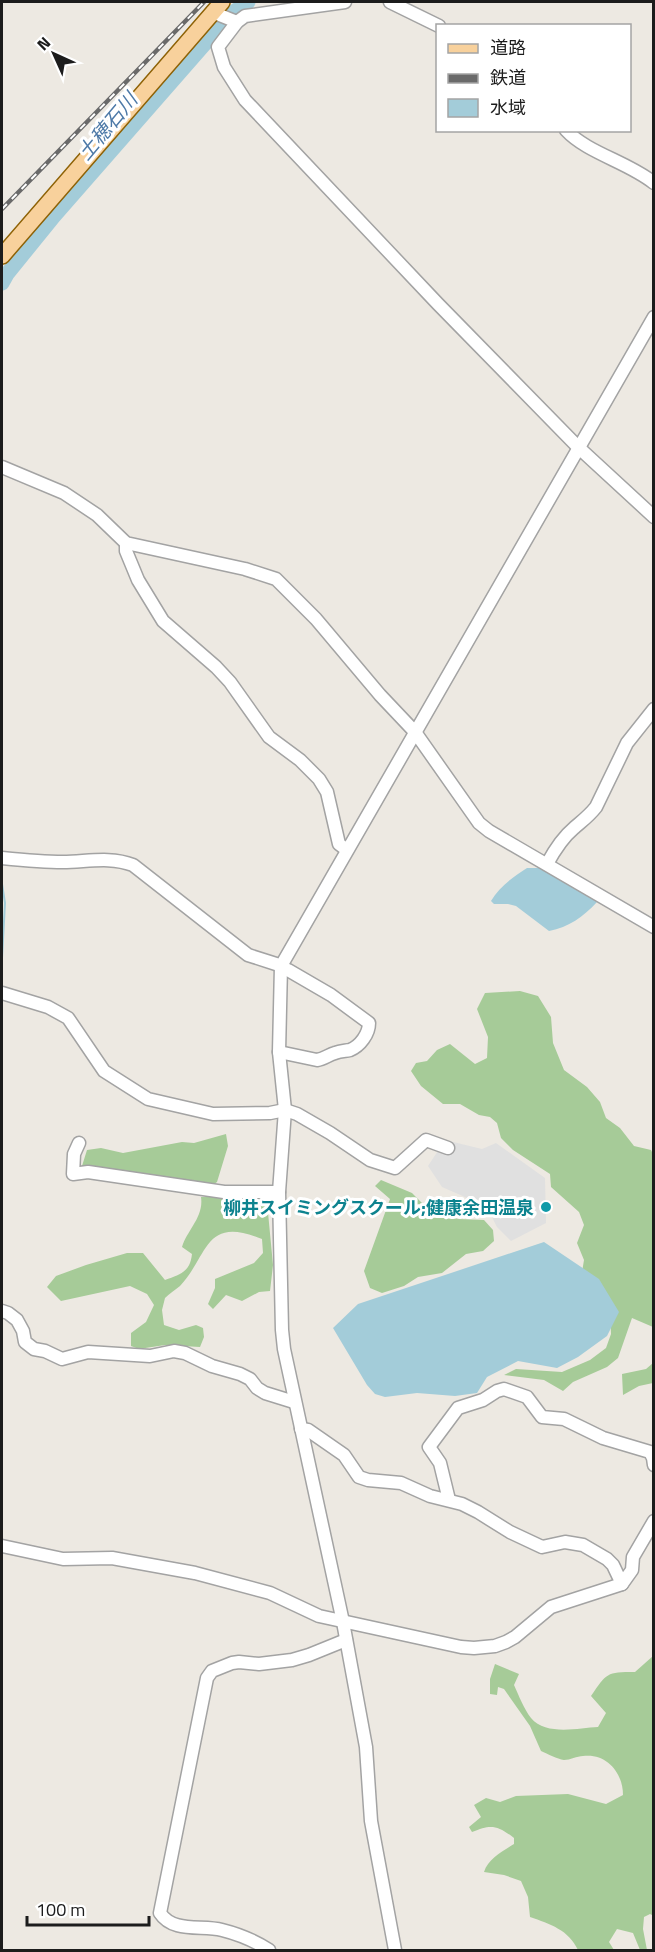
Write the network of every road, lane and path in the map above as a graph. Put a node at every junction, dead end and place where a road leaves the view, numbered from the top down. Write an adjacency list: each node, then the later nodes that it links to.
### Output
1 (345, 2): 4 (street)
2 (390, 2): 5 (street)
3 (217, 9): 4 (street); 8 (main road)
4 (235, 21): 10 (street)
5 (436, 25)
6 (568, 132): 7 (street)
7 (654, 183)
8 (2, 254)
9 (654, 317): 10 (street)
10 (578, 447): 12 (street); 15 (street)
11 (2, 467): 13 (street)
12 (654, 517)
13 (126, 543): 15 (street); 16 (street)
14 (654, 709): 18 (street)
15 (415, 732): 16 (street); 18 (street)
16 (347, 850): 20 (street)
17 (2, 858): 20 (street)
18 (547, 864): 19 (street)
19 (654, 927)
20 (281, 966): 22 (street); 22 (street)
21 (2, 993): 23 (street)
22 (279, 1052): 23 (street)
23 (285, 1110): 25 (street); 26 (street)
24 (79, 1143): 26 (street)
25 (447, 1148)
26 (279, 1192): 28 (street)
27 (2, 1311): 28 (street)
28 (294, 1402): 29 (street)
29 (301, 1429): 31 (street); 35 (street)
30 (654, 1465): 31 (street)
31 (449, 1500): 34 (street)
32 (654, 1521): 34 (street)
33 (2, 1545): 35 (street)
34 (622, 1584): 35 (street)
35 (342, 1622): 36 (street)
36 (346, 1640): 37 (street); 38 (street)
37 (270, 1950)
38 (395, 1950)

